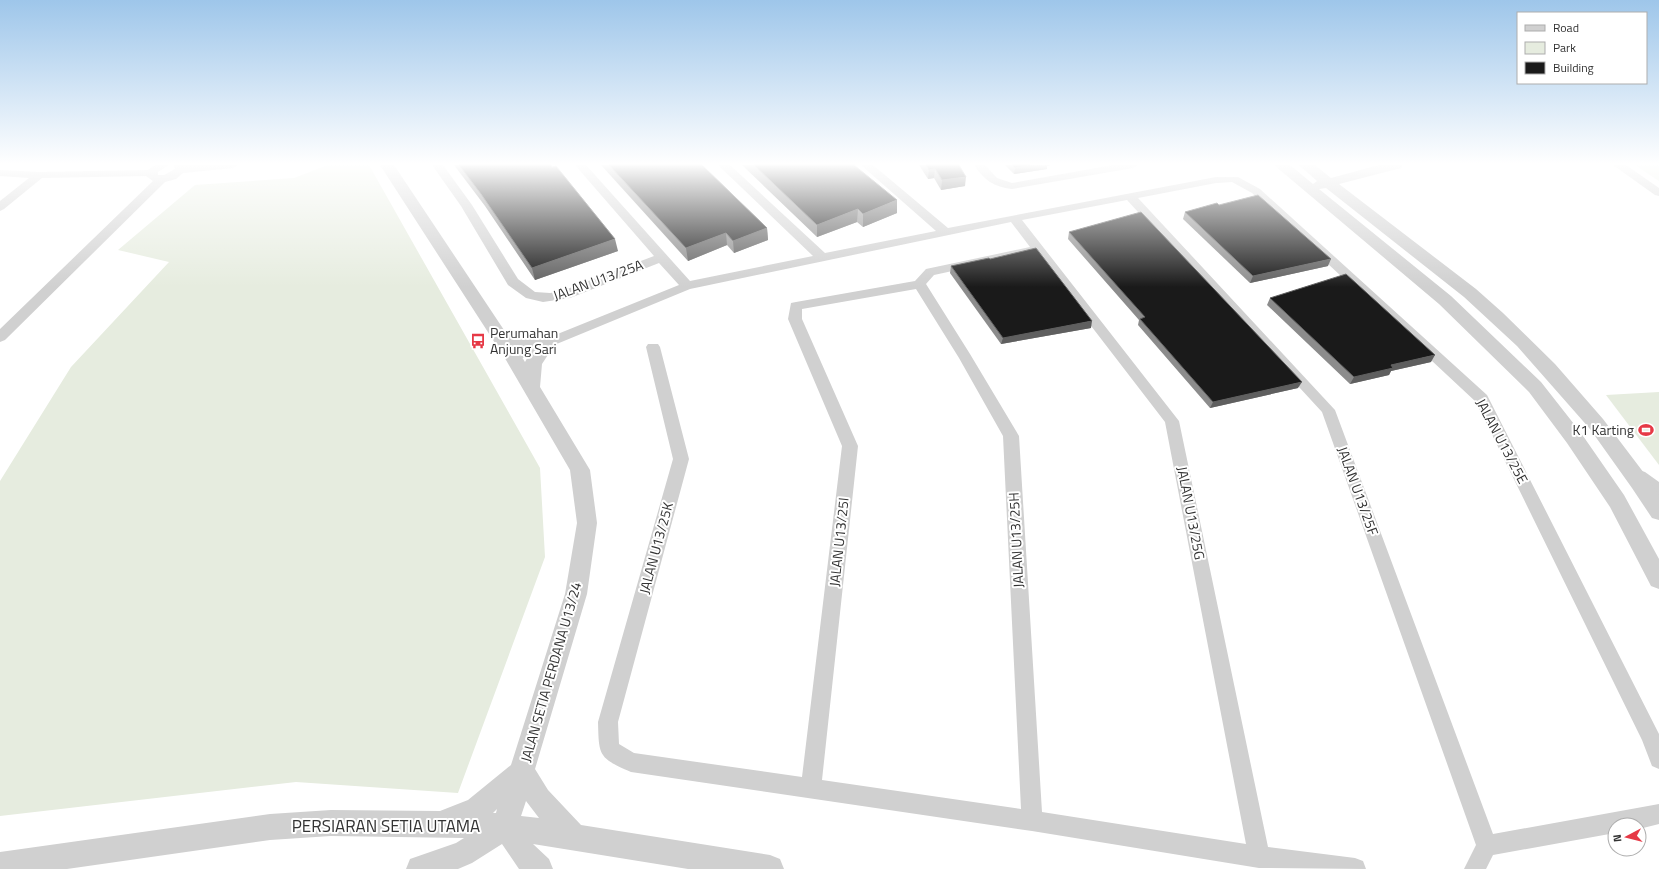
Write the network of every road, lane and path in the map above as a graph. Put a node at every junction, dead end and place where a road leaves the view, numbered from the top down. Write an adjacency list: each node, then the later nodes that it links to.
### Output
1 (128, 206): 22 (street)
2 (414, 206): 21 (street, JALAN SETIA PERDANA U13/24)
3 (466, 206): 18 (street, JALAN U13/25A)
4 (615, 206): 18 (street)
5 (767, 206): 17 (street)
6 (914, 206): 15 (street)
7 (1083, 206): 13 (street)
8 (1138, 206): 39 (street, JALAN U13/25F)
9 (1272, 206): 31 (street, JALAN U13/25E)
10 (1339, 206): 30 (street)
11 (1358, 206): 14 (street)
12 (1364, 206): 14 (street)
13 (1014, 218): 15 (street); 16 (street, JALAN U13/25G)
14 (1375, 218): 27 (street)
15 (946, 232): 17 (street)
16 (1037, 249): 19 (street); 40 (street, JALAN U13/25G)
17 (822, 257): 20 (street)
18 (660, 258): 20 (street)
19 (919, 284): 33 (street, JALAN U13/25I); 35 (street, JALAN U13/25H)
20 (687, 286): 23 (street)
21 (498, 334): 23 (street); 25 (street, JALAN SETIA PERDANA U13/24)
22 (0, 337)
23 (546, 344): 25 (street); 26 (street)
24 (652, 347): 33 (street, JALAN U13/25K)
25 (513, 357): 26 (street, JALAN SETIA PERDANA U13/24)
26 (530, 387): 32 (street, JALAN SETIA PERDANA U13/24)
27 (1632, 471): 28 (street); 29 (street)
28 (1659, 491)
29 (1659, 512)
30 (1659, 580)
31 (1659, 759)
32 (522, 772): 36 (street); 37 (street, JALAN SETIA PERDANA U13/24); 38 (street)
33 (811, 788): 35 (street)
34 (1659, 814): 39 (street)
35 (1032, 821): 40 (street)
36 (440, 824): 37 (street, PERSIARAN SETIA UTAMA); 41 (street, PERSIARAN SETIA UTAMA)
37 (505, 826): 38 (street, PERSIARAN SETIA UTAMA); 42 (street); 43 (street)
38 (574, 837): 44 (street, PERSIARAN SETIA UTAMA)
39 (1488, 846): 46 (street)
40 (1259, 857): 45 (street)
41 (0, 864)
42 (420, 869)
43 (539, 869)
44 (770, 869)
45 (1355, 869)
46 (1475, 869)

